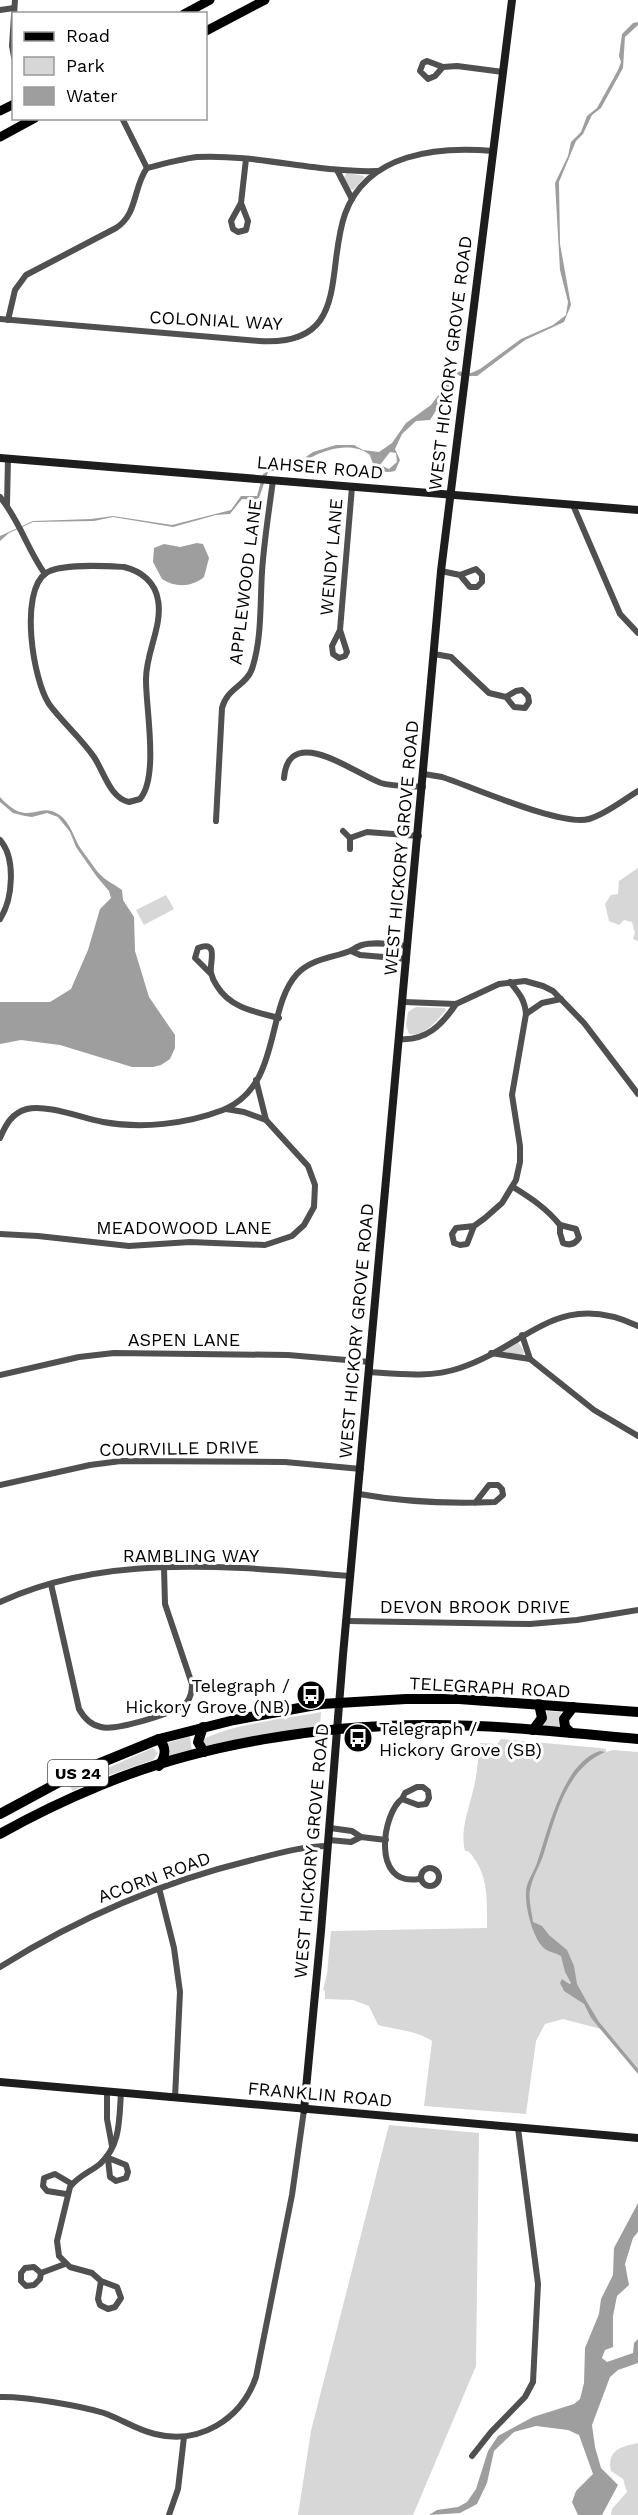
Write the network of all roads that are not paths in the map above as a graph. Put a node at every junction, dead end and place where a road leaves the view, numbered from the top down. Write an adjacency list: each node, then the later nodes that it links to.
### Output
1 (15, 0): 5 (street)
2 (210, 0): 8 (main road)
3 (265, 0): 9 (main road)
4 (512, 0): 11 (street, WEST HICKORY GROVE ROAD)
5 (14, 8): 6 (street); 7 (street)
6 (0, 10)
7 (14, 12)
8 (188, 12)
9 (207, 30)
10 (443, 67): 11 (street)
11 (503, 72): 15 (street, WEST HICKORY GROVE ROAD)
12 (31, 120): 14 (main road)
13 (123, 120): 17 (street)
14 (0, 137)
15 (493, 151): 19 (street, COLONIAL WAY); 27 (street, WEST HICKORY GROVE ROAD)
16 (246, 159): 17 (street); 18 (street); 21 (street)
17 (147, 168): 23 (street)
18 (337, 170): 19 (street); 20 (street)
19 (378, 171): 20 (street, COLONIAL WAY)
20 (352, 199): 23 (street, COLONIAL WAY)
21 (241, 203)
22 (0, 319): 23 (street, COLONIAL WAY)
23 (8, 320)
24 (4, 458): 25 (street, LAHSER ROAD); 29 (street)
25 (270, 480): 26 (street, LAHSER ROAD); 43 (street, APPLEWOOD LANE)
26 (352, 487): 27 (street, LAHSER ROAD); 35 (street, WENDY LANE)
27 (449, 494): 30 (street, LAHSER ROAD); 32 (street, WEST HICKORY GROVE ROAD)
28 (0, 497): 29 (street)
29 (7, 504): 33 (street)
30 (573, 505): 31 (street, LAHSER ROAD); 36 (street)
31 (638, 510)
32 (441, 571): 34 (street); 37 (street, WEST HICKORY GROVE ROAD)
33 (45, 574): 33 (street)
34 (460, 575)
35 (340, 630)
36 (638, 633)
37 (434, 654): 38 (street); 39 (street, WEST HICKORY GROVE ROAD)
38 (506, 697)
39 (424, 774): 41 (street, WEST HICKORY GROVE ROAD); 42 (street)
40 (284, 778): 41 (street)
41 (423, 787): 45 (street, WEST HICKORY GROVE ROAD)
42 (638, 791)
43 (216, 821)
44 (343, 831): 46 (street)
45 (419, 836): 46 (street); 50 (street, WEST HICKORY GROVE ROAD)
46 (350, 838): 48 (street)
47 (0, 840): 49 (street)
48 (350, 849)
49 (0, 919)
50 (407, 946): 51 (street); 52 (street, WEST HICKORY GROVE ROAD)
51 (351, 951): 52 (street); 59 (street)
52 (407, 959): 56 (street, WEST HICKORY GROVE ROAD)
53 (211, 974): 59 (street)
54 (510, 982): 55 (street); 57 (street); 58 (street)
55 (561, 999): 58 (street); 62 (street)
56 (404, 1002): 57 (street); 60 (street, WEST HICKORY GROVE ROAD)
57 (456, 1004): 60 (street)
58 (526, 1014): 66 (street)
59 (279, 1018): 61 (street)
60 (400, 1040): 74 (street, WEST HICKORY GROVE ROAD)
61 (256, 1080): 63 (street); 64 (street)
62 (638, 1094)
63 (226, 1109): 64 (street, MEADOWOOD LANE); 65 (street)
64 (266, 1120): 69 (street, MEADOWOOD LANE)
65 (0, 1137)
66 (513, 1187): 67 (street); 68 (street)
67 (560, 1225)
68 (474, 1227)
69 (0, 1234)
70 (638, 1326): 71 (street)
71 (522, 1335): 72 (street); 73 (street)
72 (491, 1353): 73 (street); 75 (street)
73 (530, 1359): 77 (street)
74 (370, 1362): 75 (street, WEST HICKORY GROVE ROAD); 76 (street, ASPEN LANE)
75 (369, 1372): 78 (street, WEST HICKORY GROVE ROAD)
76 (0, 1375)
77 (637, 1437)
78 (360, 1469): 79 (street, COURVILLE DRIVE); 80 (street, WEST HICKORY GROVE ROAD)
79 (0, 1485)
80 (359, 1494): 81 (street); 83 (street, WEST HICKORY GROVE ROAD)
81 (475, 1503): 81 (street)
82 (164, 1569): 83 (street, RAMBLING WAY); 84 (street, RAMBLING WAY); 84 (street)
83 (351, 1576): 88 (street, WEST HICKORY GROVE ROAD)
84 (51, 1584): 86 (street, RAMBLING WAY)
85 (0, 1591): 86 (street)
86 (2, 1601)
87 (638, 1610): 88 (street, DEVON BROOK DRIVE)
88 (346, 1621): 89 (street, WEST HICKORY GROVE ROAD)
89 (340, 1702): 90 (highway, TELEGRAPH ROAD / US 24); 93 (highway, US 24); 94 (street, WEST HICKORY GROVE ROAD)
90 (539, 1704): 91 (highway, TELEGRAPH ROAD / US 24); 95 (highway)
91 (573, 1707): 92 (highway, TELEGRAPH ROAD / US 24); 96 (highway)
92 (638, 1712)
93 (203, 1727): 97 (highway, US 24); 99 (highway)
94 (338, 1730): 95 (highway, US 24); 99 (highway, US 24); 103 (street, WEST HICKORY GROVE ROAD)
95 (533, 1730): 96 (highway, US 24)
96 (571, 1733): 98 (highway, US 24)
97 (159, 1738): 100 (highway); 102 (highway, US 24)
98 (638, 1739)
99 (204, 1752): 100 (highway, US 24)
100 (159, 1766): 104 (highway, US 24)
101 (402, 1799): 106 (street)
102 (0, 1814)
103 (330, 1828): 105 (street); 107 (street, WEST HICKORY GROVE ROAD)
104 (0, 1834)
105 (361, 1837): 106 (street); 107 (street, ACORN ROAD)
106 (386, 1840): 108 (street)
107 (329, 1843): 109 (street, ACORN ROAD); 115 (street, WEST HICKORY GROVE ROAD)
108 (419, 1879)
109 (159, 1888): 110 (street, ACORN ROAD); 114 (street)
110 (0, 1967)
111 (0, 2082): 112 (street, FRANKLIN ROAD)
112 (108, 2092): 113 (street, FRANKLIN ROAD); 118 (street)
113 (121, 2093): 114 (street, FRANKLIN ROAD); 118 (street)
114 (175, 2098): 115 (street, FRANKLIN ROAD)
115 (304, 2110): 116 (street, FRANKLIN ROAD); 125 (street, WEST HICKORY GROVE ROAD)
116 (518, 2128): 117 (street, FRANKLIN ROAD); 126 (street)
117 (638, 2138)
118 (112, 2146): 119 (street)
119 (72, 2184): 120 (street); 120 (street)
120 (66, 2194): 121 (street)
121 (65, 2264): 122 (street); 123 (street)
122 (41, 2273)
123 (101, 2281): 123 (street)
124 (0, 2397): 125 (street, WEST HICKORY GROVE ROAD)
125 (184, 2437): 127 (street)
126 (472, 2456)
127 (169, 2515)

